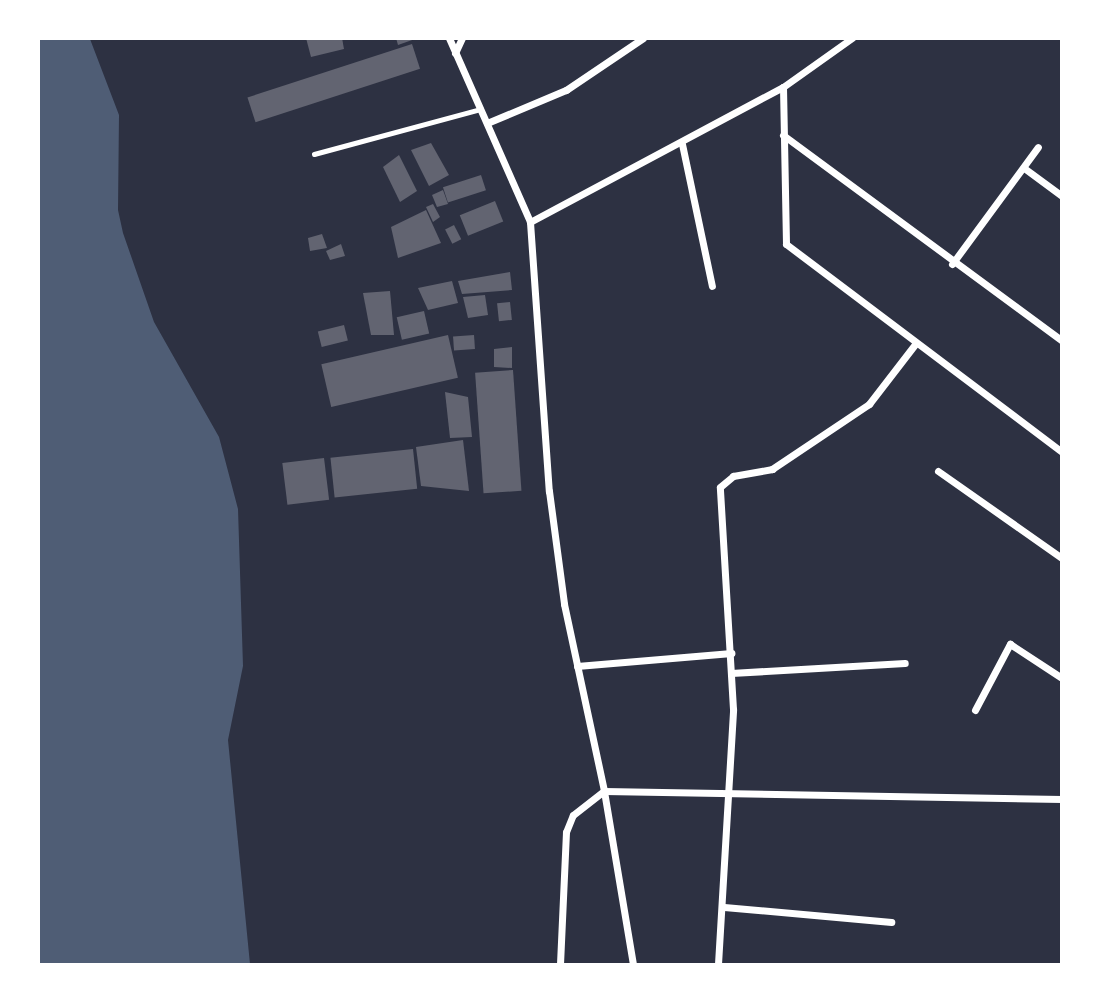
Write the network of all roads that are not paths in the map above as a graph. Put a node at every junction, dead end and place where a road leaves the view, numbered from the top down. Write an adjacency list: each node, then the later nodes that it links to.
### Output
1 (449, 38): 5 (street)
2 (462, 38): 5 (street)
3 (643, 38): 8 (street)
4 (852, 38): 6 (street)
5 (454, 53): 7 (street)
6 (783, 87): 9 (street); 10 (street)
7 (481, 109): 8 (street); 12 (lane)
8 (487, 123): 15 (street)
9 (783, 135): 16 (street); 19 (street)
10 (682, 144): 15 (street); 17 (street)
11 (1038, 148): 13 (street)
12 (314, 154)
13 (1024, 168): 14 (street); 16 (street)
14 (1062, 196)
15 (530, 222): 25 (street)
16 (952, 264): 18 (street)
17 (712, 286)
18 (1062, 341)
19 (916, 343): 20 (street); 23 (street)
20 (1062, 452)
21 (938, 471): 22 (street)
22 (1062, 558)
23 (731, 653): 25 (street); 26 (street)
24 (905, 663): 26 (street)
25 (577, 666): 29 (street)
26 (732, 673): 30 (street)
27 (1062, 678): 28 (street)
28 (975, 710)
29 (604, 790): 30 (street); 34 (street); 35 (street)
30 (730, 793): 31 (street); 32 (street)
31 (1062, 799)
32 (724, 907): 33 (street); 36 (street)
33 (891, 922)
34 (560, 964)
35 (633, 964)
36 (718, 964)

